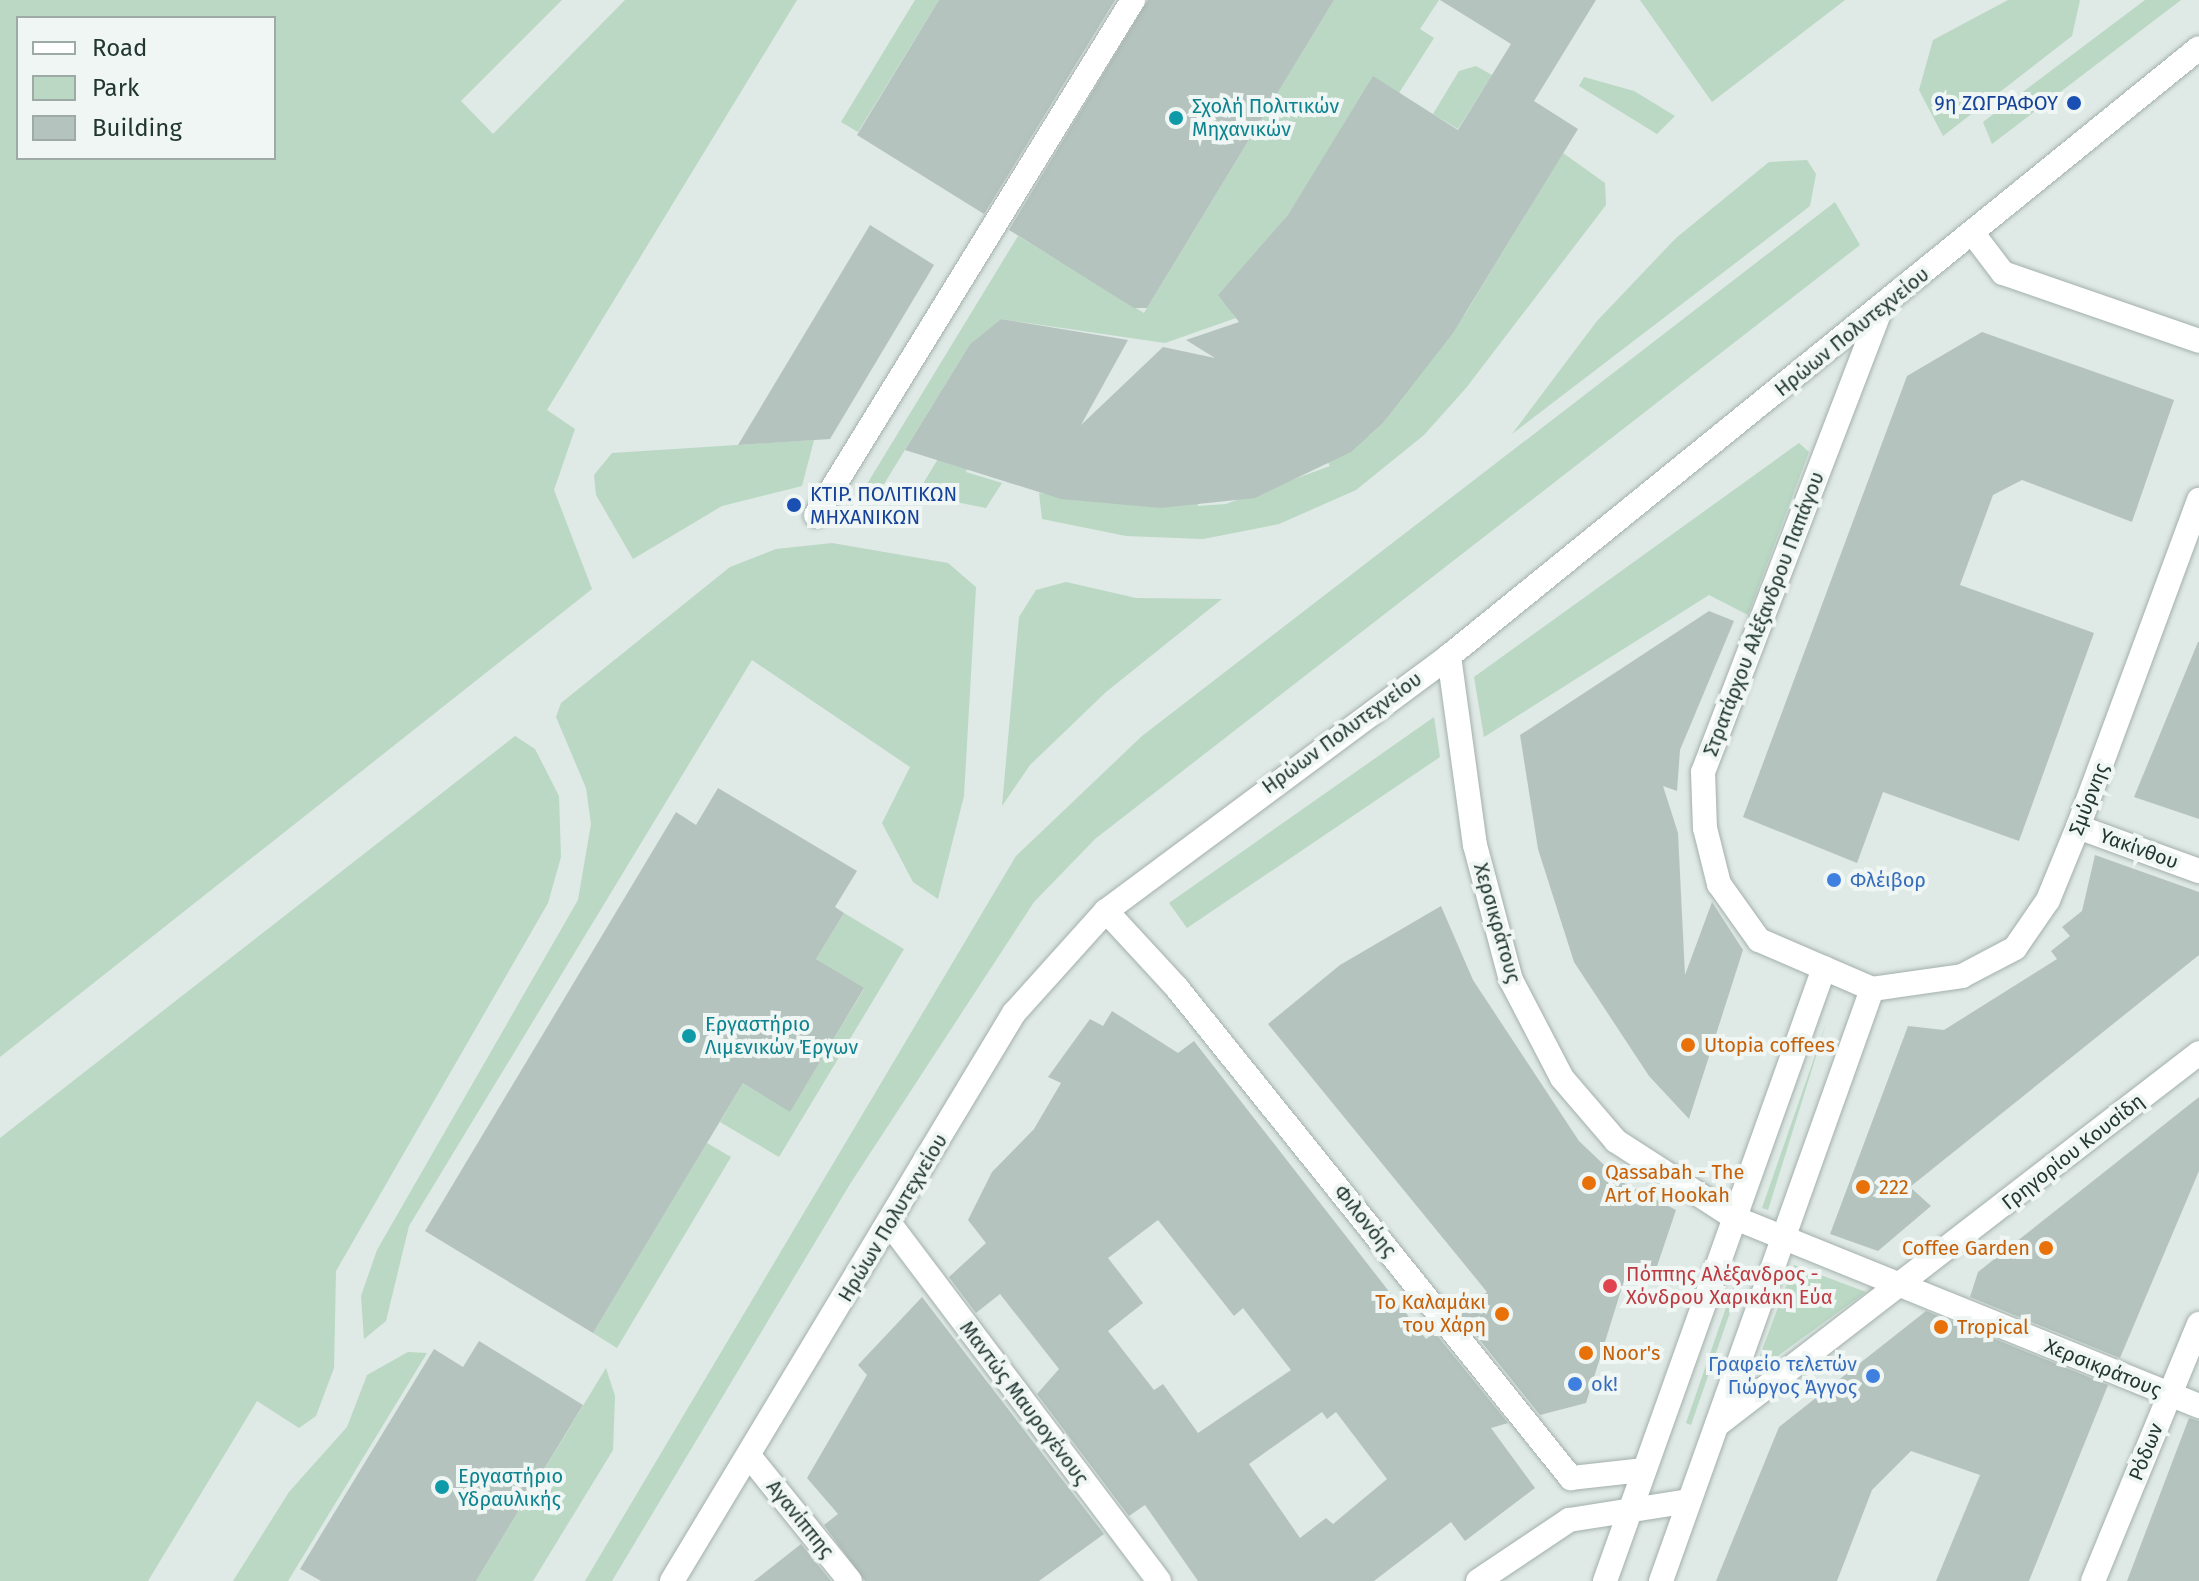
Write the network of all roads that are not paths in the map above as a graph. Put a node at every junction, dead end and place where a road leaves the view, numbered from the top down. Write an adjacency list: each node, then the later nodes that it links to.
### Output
1 (1133, 0): 7 (street)
2 (2199, 48): 3 (street, Ηρώων Πολυτεχνείου)
3 (1974, 235): 4 (street, Ηρώων Πολυτεχνείου); 5 (street)
4 (1881, 309): 8 (street, Ηρώων Πολυτεχνείου); 12 (street, Στρατάρχου Αλέξανδρου Παπάγου)
5 (2199, 341)
6 (2199, 500): 9 (street, Σμύρνης)
7 (816, 515)
8 (1449, 656): 11 (street, Ηρώων Πολυτεχνείου); 15 (street, Χερσικράτους)
9 (2078, 827): 10 (street, Υακίνθου); 13 (street, Σμύρνης)
10 (2199, 871)
11 (1106, 911): 16 (street, Ηρώων Πολυτεχνείου); 24 (street, Φιλονόης)
12 (1824, 968): 13 (street, Στρατάρχου Αλέξανδρου Παπάγου); 15 (street)
13 (1872, 989): 17 (street)
14 (2199, 1053): 18 (street, Γρηγορίου Κουσίδη)
15 (1735, 1218): 17 (street, Χερσικράτους); 24 (street)
16 (890, 1224): 23 (street, Ηρώων Πολυτεχνείου); 29 (street, Μαντώς Μαυρογένους)
17 (1783, 1240): 18 (street, Χερσικράτους); 22 (street)
18 (1901, 1286): 20 (street, Χερσικράτους); 22 (street, Γρηγορίου Κουσίδη)
19 (2199, 1324): 20 (street, Ρόδων)
20 (2169, 1394): 21 (street, Χερσικράτους); 33 (street, Ρόδων)
21 (2199, 1406)
22 (1717, 1425): 25 (street)
23 (750, 1457): 27 (street, Ηρώων Πολυτεχνείου); 28 (street, Αγανίππης)
24 (1644, 1470): 26 (street)
25 (1689, 1501): 26 (street); 32 (street)
26 (1631, 1507): 30 (street); 31 (street)
27 (672, 1581)
28 (850, 1581)
29 (1159, 1581)
30 (1478, 1581)
31 (1605, 1581)
32 (1661, 1581)
33 (2093, 1581)

